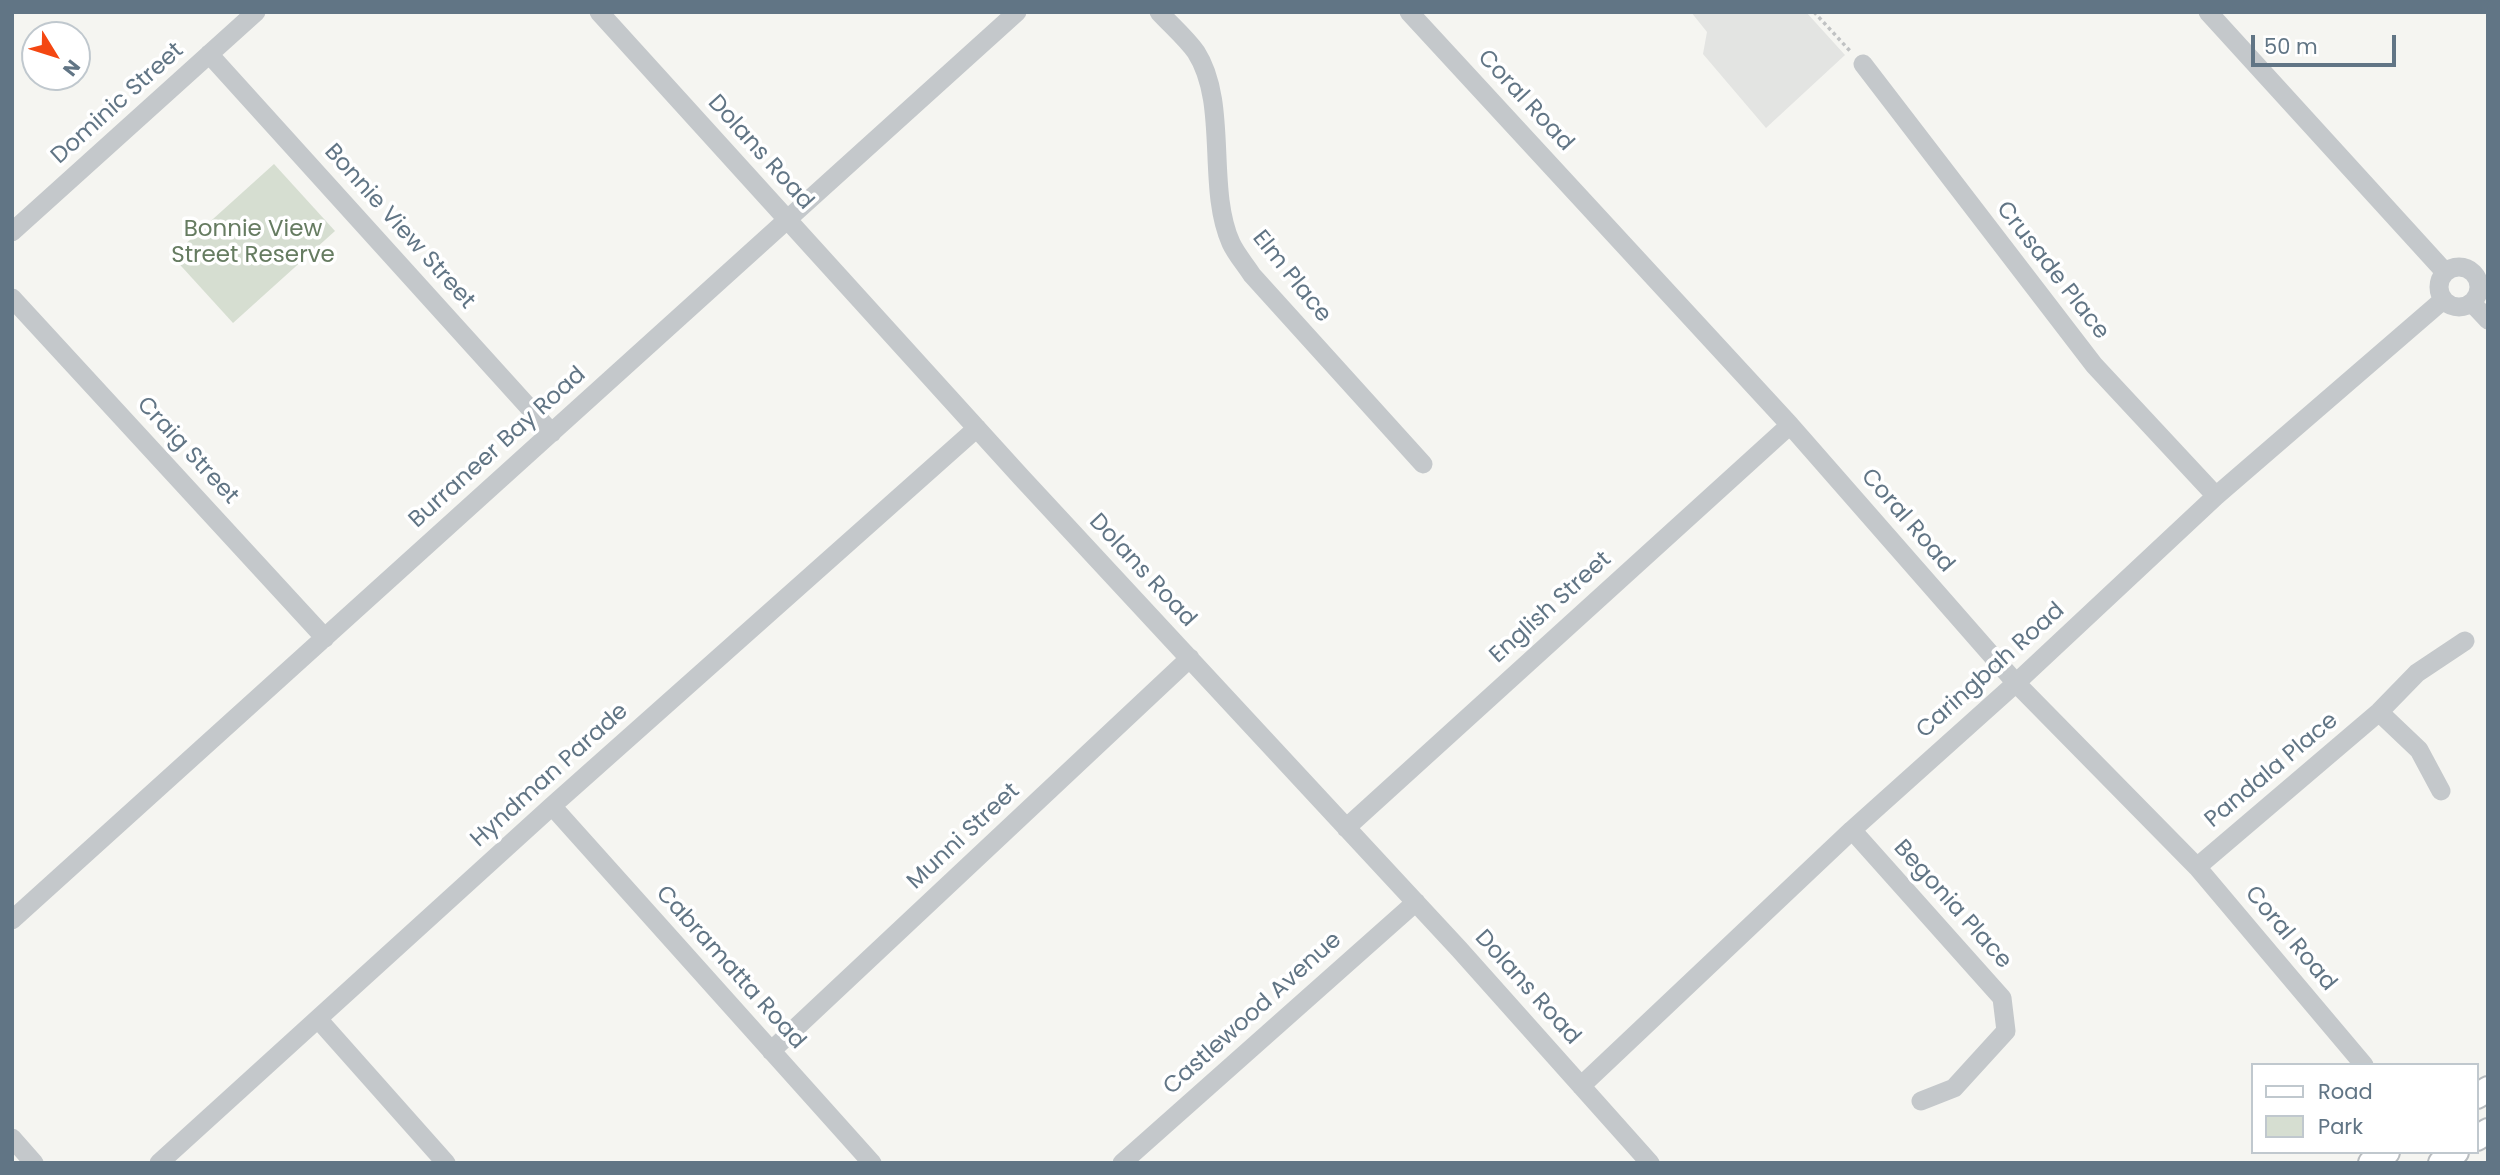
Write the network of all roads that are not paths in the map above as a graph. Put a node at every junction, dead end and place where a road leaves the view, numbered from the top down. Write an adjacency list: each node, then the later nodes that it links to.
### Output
1 (256, 12): 7 (street, Dominic Street)
2 (599, 12): 9 (street, Dolans Road)
3 (1017, 12): 9 (street, Burraneer Bay Road)
4 (1159, 12): 21 (street, Elm Place)
5 (1409, 12): 18 (street, Coral Road)
6 (2208, 12): 12 (street)
7 (209, 54): 10 (street, Dominic Street); 20 (street, Bonnie View Street)
8 (1863, 64): 22 (street, Crusade Place)
9 (788, 219): 19 (street, Dolans Road); 20 (street, Burraneer Bay Road)
10 (12, 232)
11 (2488, 260): 13 (street)
12 (2445, 272): 13 (street); 15 (street)
13 (2473, 273): 16 (street)
14 (12, 298): 23 (street, Craig Street)
15 (2443, 300): 16 (street); 22 (street, Caringbah Road)
16 (2472, 303): 17 (street)
17 (2488, 320)
18 (1790, 425): 26 (street, Coral Road); 30 (street, English Street)
19 (977, 428): 25 (street, Dolans Road); 29 (street, Hyndman Parade)
20 (552, 433): 23 (street, Burraneer Bay Road)
21 (1423, 464)
22 (2216, 496): 26 (street, Caringbah Road)
23 (325, 638): 34 (street, Burraneer Bay Road)
24 (2465, 641): 27 (street, Pandala Place)
25 (1190, 658): 30 (street, Dolans Road); 36 (street, Munni Street)
26 (2016, 683): 31 (street, Caringbah Road); 32 (street, Coral Road)
27 (2379, 712): 28 (street); 32 (street, Pandala Place)
28 (2441, 791)
29 (552, 806): 35 (street, Hyndman Parade); 36 (street, Cabramatta Road)
30 (1346, 828): 33 (street, Dolans Road)
31 (1852, 830): 38 (street, Caringbah Road); 39 (street, Begonia Place)
32 (2197, 867): 37 (street, Coral Road)
33 (1416, 902): 38 (street, Dolans Road); 45 (street, Castlewood Avenue)
34 (12, 920)
35 (318, 1019): 42 (street, Hyndman Parade); 43 (street)
36 (771, 1051): 44 (street, Cabramatta Road)
37 (2362, 1063)
38 (1581, 1086): 46 (street, Dolans Road)
39 (1921, 1101)
40 (12, 1138): 41 (street)
41 (34, 1163)
42 (159, 1163)
43 (446, 1163)
44 (872, 1163)
45 (1122, 1163)
46 (1650, 1163)

